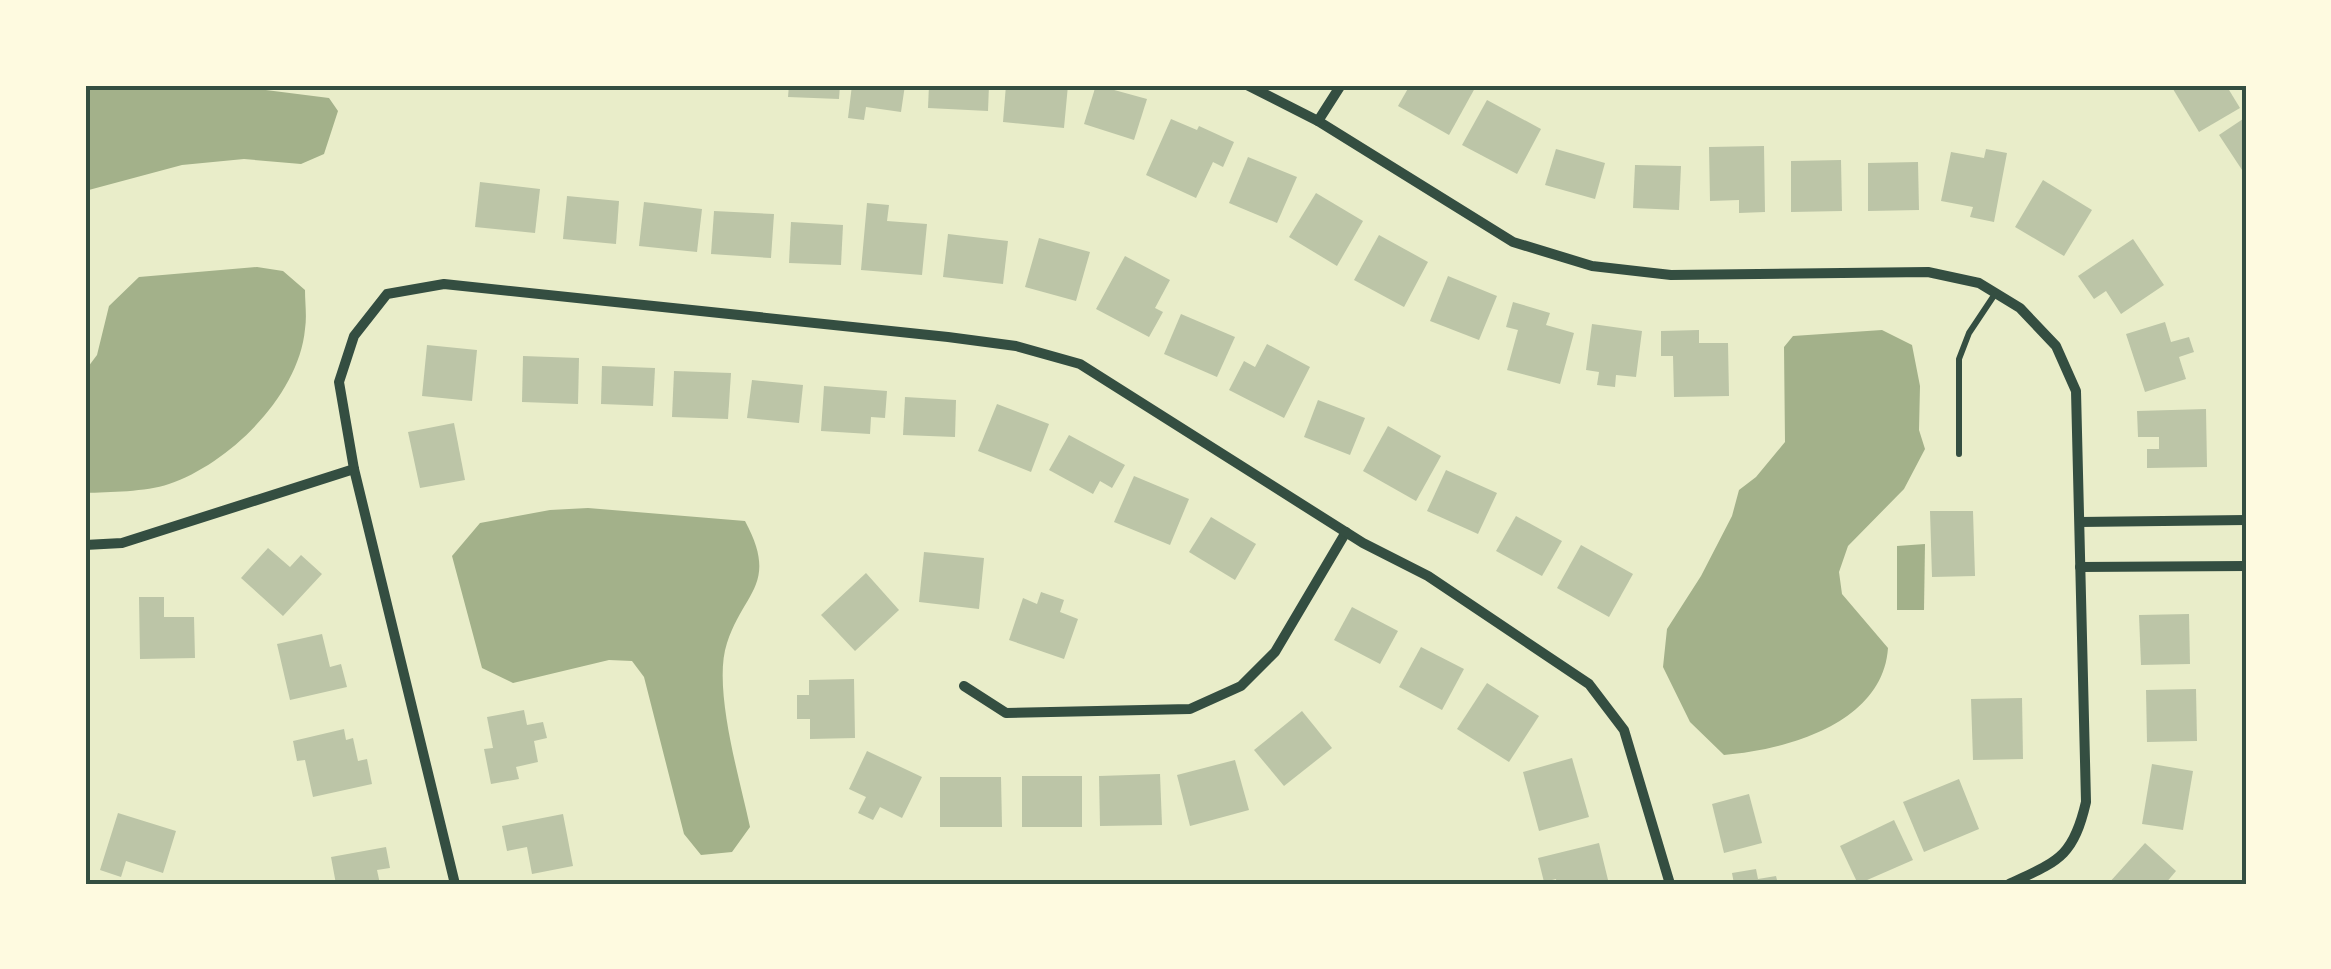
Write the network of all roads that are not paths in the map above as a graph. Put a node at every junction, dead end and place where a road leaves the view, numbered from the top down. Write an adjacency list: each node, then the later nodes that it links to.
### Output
1 (1246, 85): 3 (street)
2 (1341, 85): 3 (street)
3 (1318, 121): 4 (street)
4 (1995, 293): 5 (lane); 8 (street)
5 (1958, 454)
6 (354, 469): 9 (street); 10 (street); 14 (street)
7 (2246, 520): 8 (street)
8 (2080, 522): 12 (street)
9 (1346, 532): 13 (street); 15 (street)
10 (85, 544)
11 (2246, 566): 12 (street)
12 (2080, 567): 16 (street)
13 (964, 686)
14 (455, 884)
15 (1670, 884)
16 (2009, 884)

